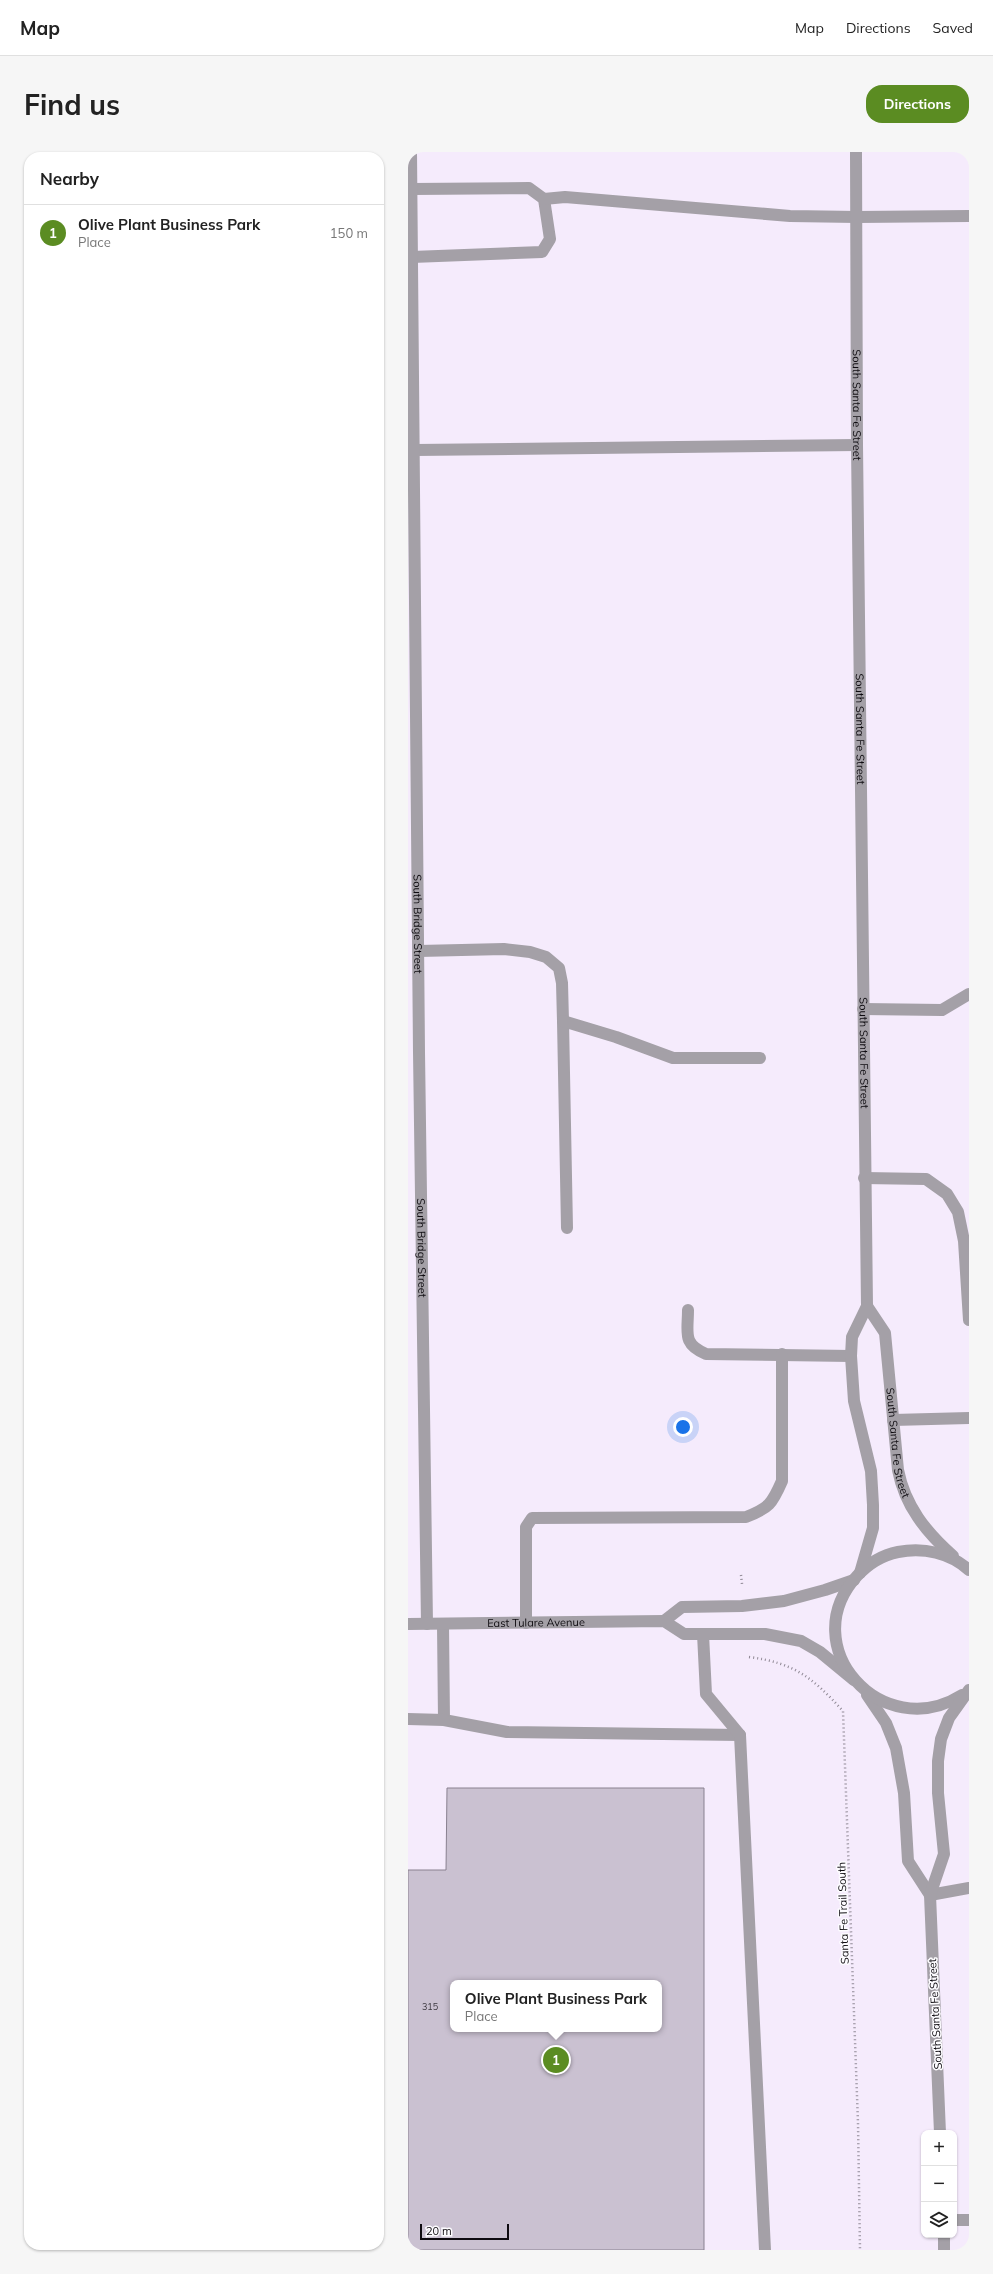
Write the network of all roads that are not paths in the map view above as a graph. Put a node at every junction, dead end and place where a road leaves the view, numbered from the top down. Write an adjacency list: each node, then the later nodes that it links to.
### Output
1 (411, 152): 3 (street, South Bridge Street)
2 (856, 152): 6 (street, South Santa Fe Street)
3 (412, 189): 4 (street); 7 (street, South Bridge Street)
4 (544, 199): 6 (street); 7 (street)
5 (969, 216): 6 (street)
6 (857, 217): 9 (street, South Santa Fe Street)
7 (412, 256): 8 (street, South Bridge Street)
8 (411, 421): 10 (street, South Bridge Street)
9 (857, 445): 10 (street); 13 (street, South Santa Fe Street)
10 (415, 450): 11 (street, South Bridge Street)
11 (419, 951): 14 (street); 15 (street, South Bridge Street)
12 (969, 994): 13 (street)
13 (863, 1010): 17 (street, South Santa Fe Street)
14 (563, 1021): 16 (street); 18 (street)
15 (414, 1052): 31 (street, South Bridge Street)
16 (760, 1058)
17 (864, 1178): 19 (street, South Santa Fe Street); 21 (street)
18 (567, 1228)
19 (867, 1306): 23 (street, South Santa Fe Street); 25 (street, South Santa Fe Street)
20 (688, 1310): 22 (street)
21 (969, 1320)
22 (782, 1354): 23 (street); 29 (street)
23 (851, 1356): 27 (street, South Santa Fe Street)
24 (969, 1418): 25 (street)
25 (893, 1420): 26 (street, South Santa Fe Street)
26 (965, 1567): 27 (street)
27 (857, 1576): 28 (street); 34 (street, South Santa Fe Street)
28 (664, 1621): 29 (street, East Tulare Avenue); 33 (street)
29 (526, 1623): 32 (street, East Tulare Avenue)
30 (408, 1624): 31 (street, East Tulare Avenue)
31 (426, 1624): 32 (street, East Tulare Avenue)
32 (443, 1625): 37 (street)
33 (703, 1634): 34 (street); 38 (street)
34 (858, 1685): 35 (street); 40 (street)
35 (969, 1690): 40 (street, South Santa Fe Street)
36 (408, 1719): 37 (street)
37 (444, 1720): 38 (street)
38 (740, 1735): 45 (street)
39 (969, 1888): 40 (street)
40 (930, 1895): 41 (street, South Santa Fe Street)
41 (940, 2130)
42 (957, 2220): 43 (street)
43 (969, 2220)
44 (944, 2238): 46 (street)
45 (765, 2250)
46 (944, 2250)

